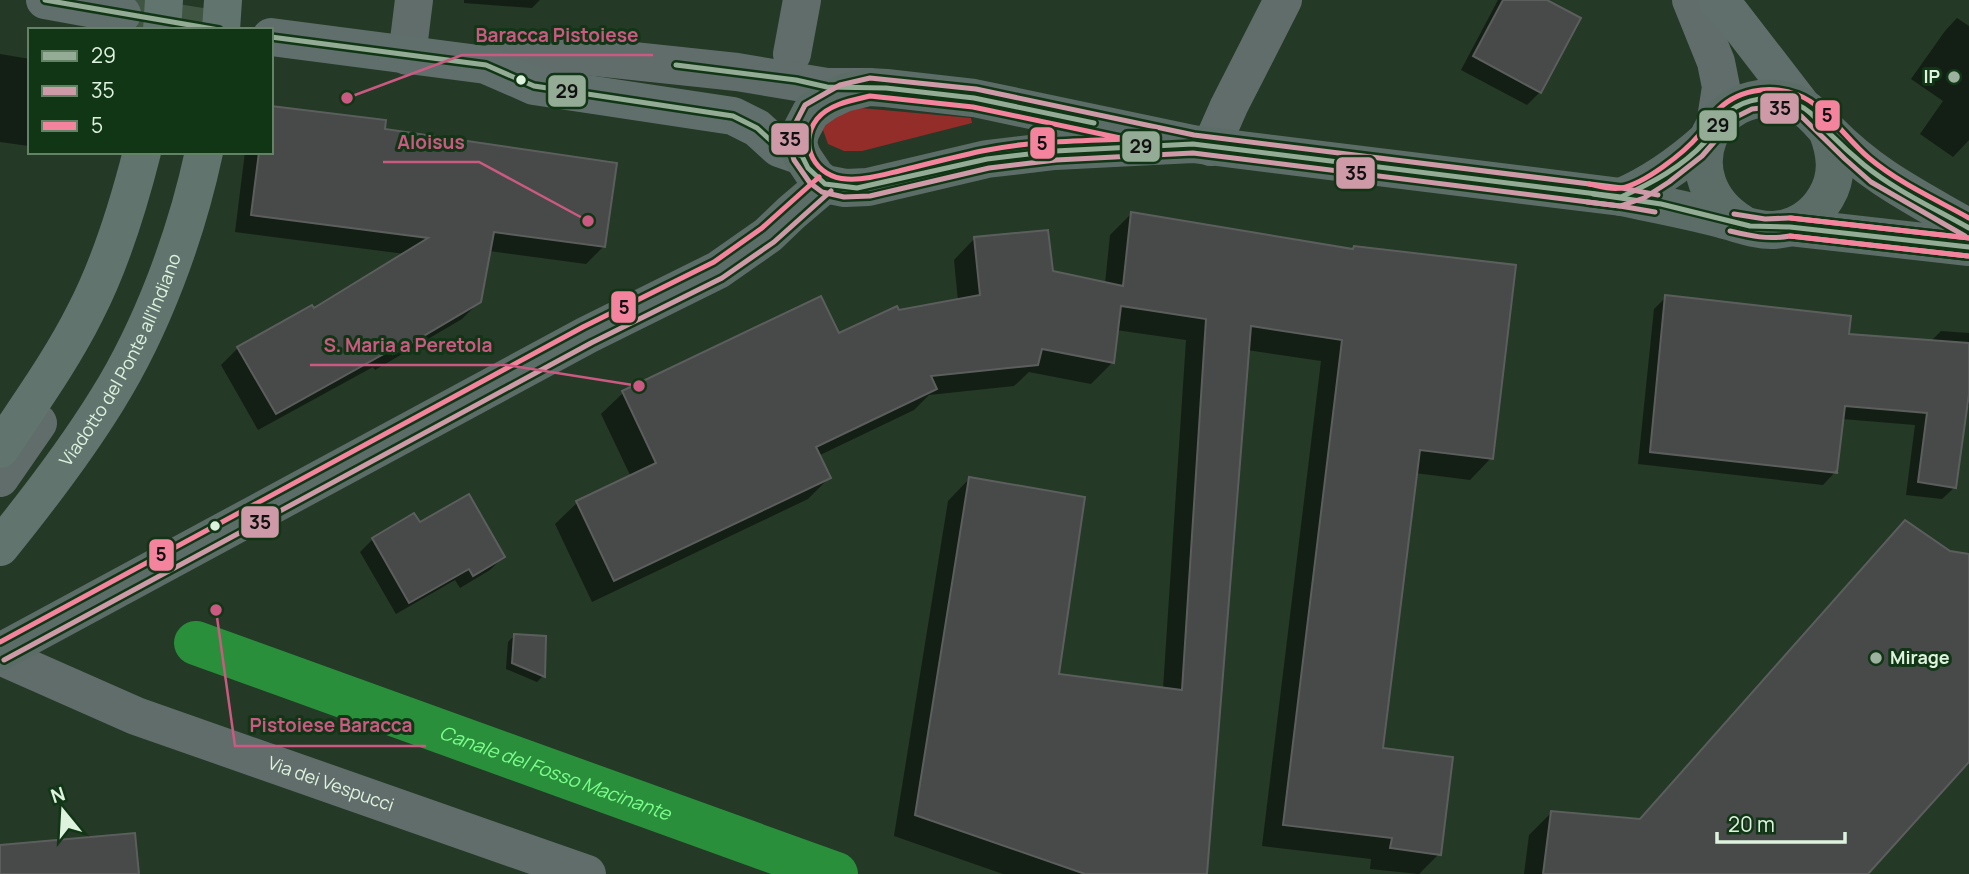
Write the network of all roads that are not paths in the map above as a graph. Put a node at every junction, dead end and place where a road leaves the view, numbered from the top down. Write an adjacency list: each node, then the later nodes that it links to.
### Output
1 (45, 0): 8 (street)
2 (223, 0): 9 (highway)
3 (414, 0): 12 (street)
4 (802, 0): 11 (street)
5 (1283, 0): 17 (street)
6 (1691, 0): 16 (street)
7 (1717, 0): 15 (street)
8 (122, 14)
9 (221, 28)
10 (273, 37): 12 (street)
11 (792, 54)
12 (407, 56): 13 (street)
13 (486, 65): 14 (street); 21 (street)
14 (869, 87): 17 (main road); 21 (main road)
15 (1814, 118): 16 (main road); 24 (main road); 25 (main road)
16 (1711, 133): 22 (main road); 23 (main road)
17 (1202, 146): 21 (main road); 22 (main road)
18 (141, 154): 27 (highway)
19 (152, 154): 28 (street)
20 (203, 154): 29 (highway, Viadotto del Ponte all'Indiano)
21 (814, 170): 30 (main road)
22 (1621, 197): 23 (main road)
23 (1741, 223): 24 (main road)
24 (1790, 227): 26 (main road)
25 (1969, 228)
26 (1969, 247)
27 (0, 449)
28 (0, 478)
29 (0, 547)
30 (0, 654): 31 (street, Via dei Vespucci)
31 (587, 874)

